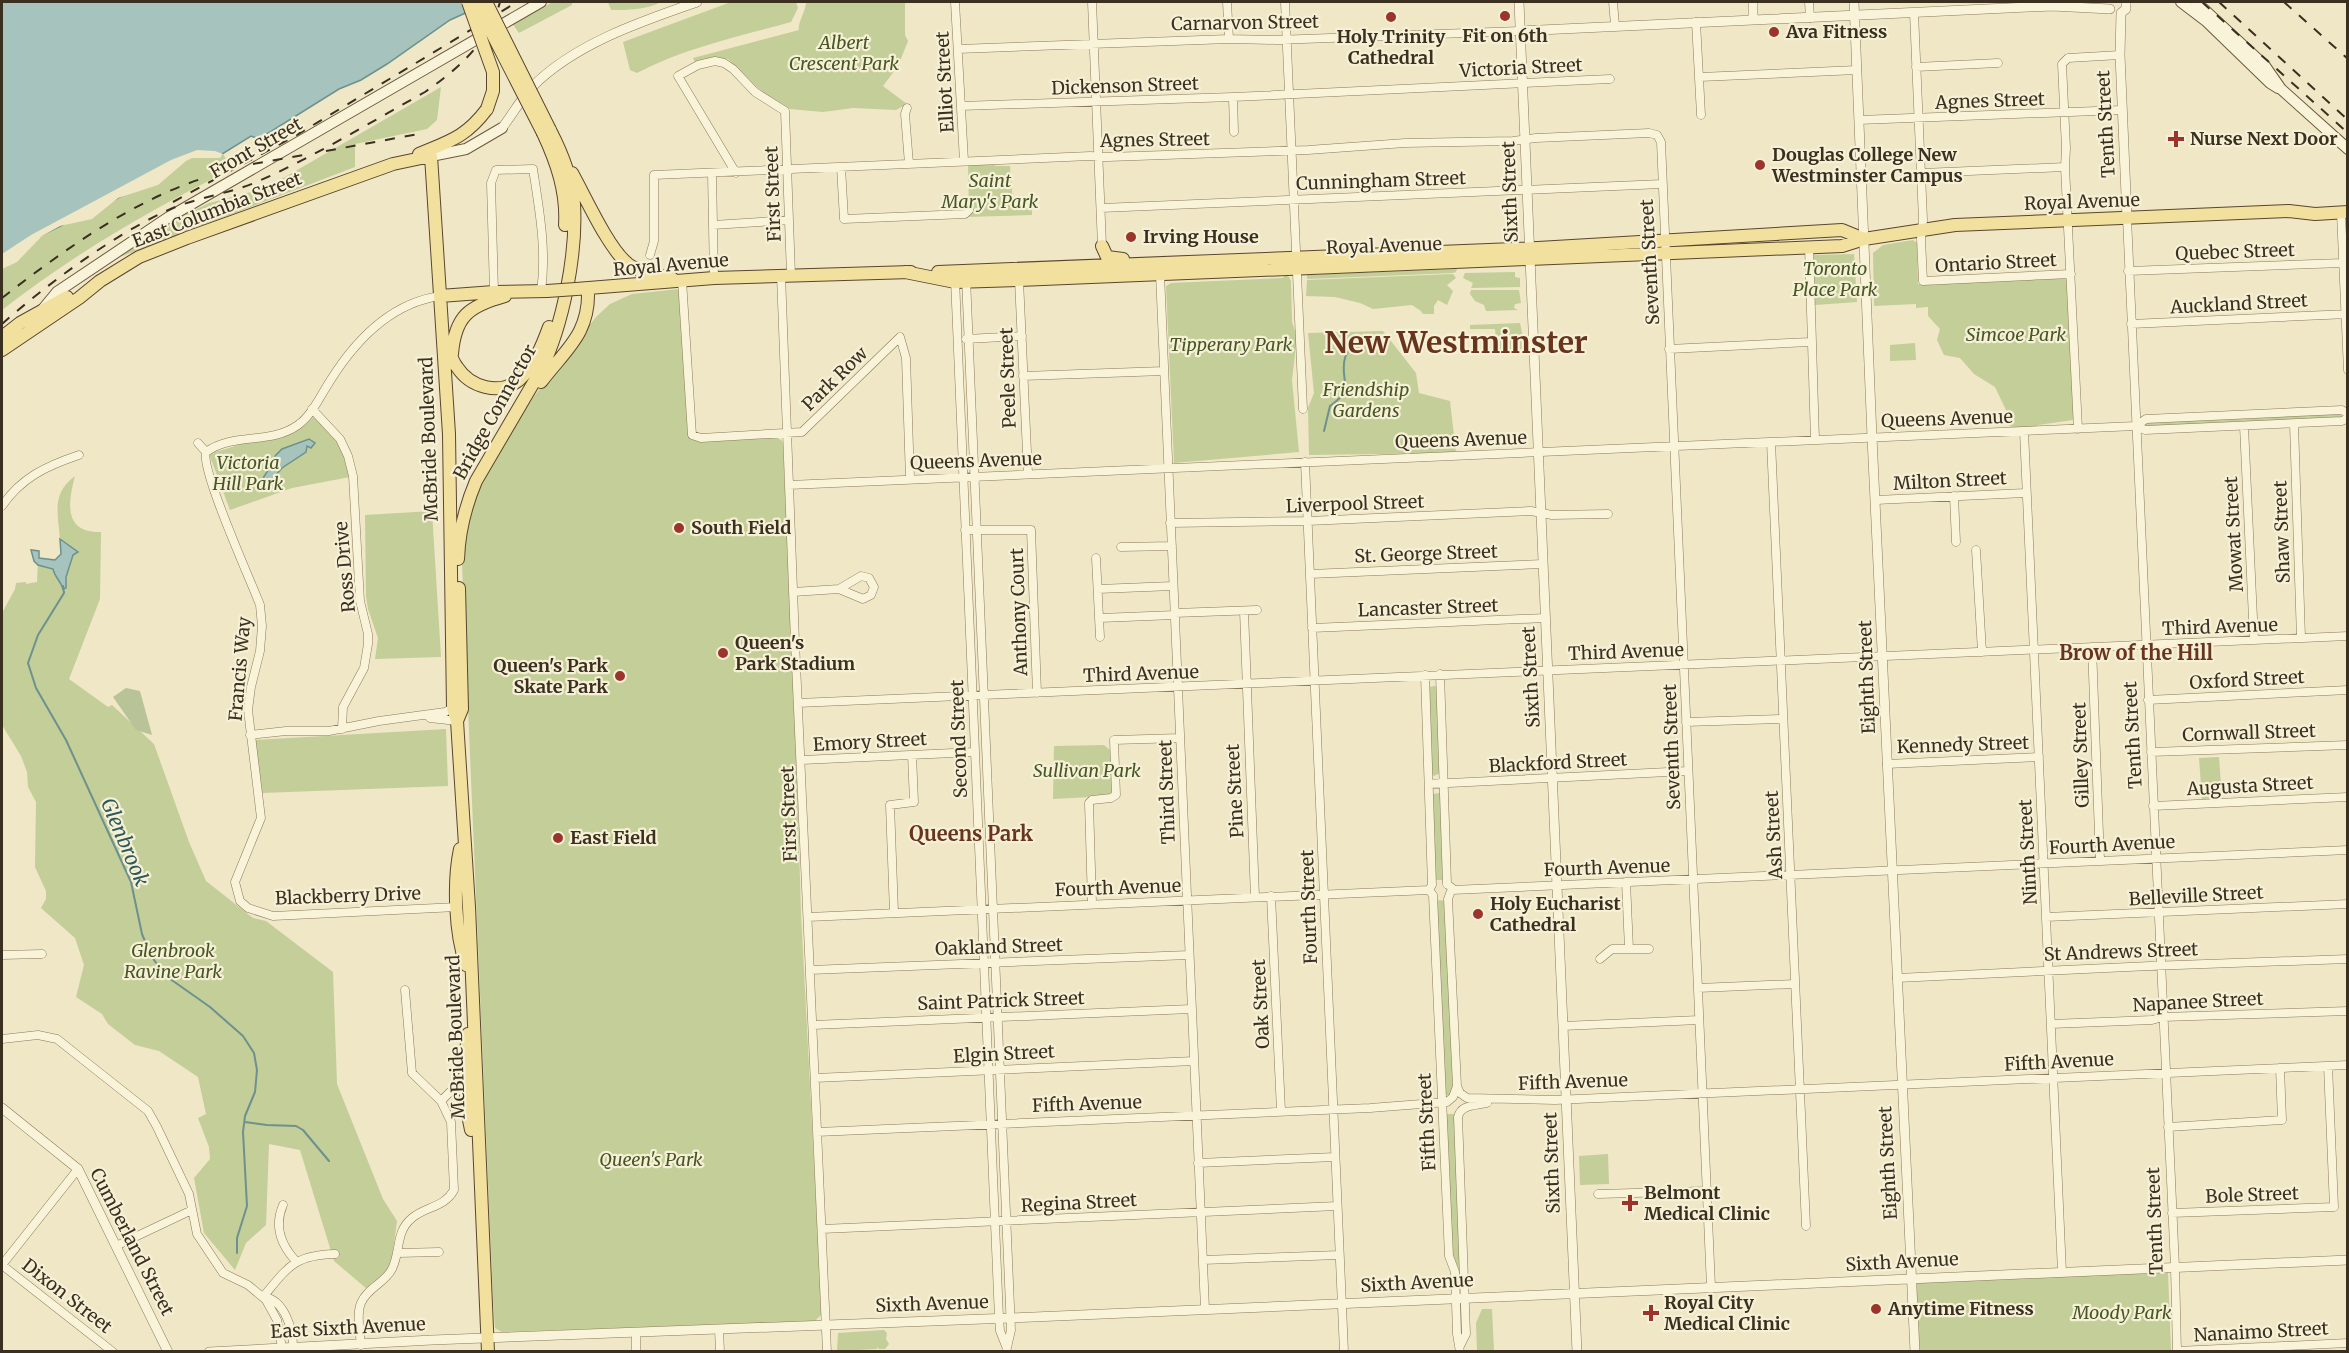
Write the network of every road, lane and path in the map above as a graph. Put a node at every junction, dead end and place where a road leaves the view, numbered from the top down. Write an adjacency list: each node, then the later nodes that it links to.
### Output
1 (468, 2): 60 (main road, bridge)
2 (476, 2): 50 (main road, bridge)
3 (486, 2): 50 (main road, bridge)
4 (541, 2): 98 (main road, Front Street)
5 (697, 2): 49 (street)
6 (955, 2): 30 (street, Elliot Street)
7 (1092, 2): 29 (street)
8 (1227, 2): 27 (street)
9 (1285, 2): 28 (street)
10 (1519, 2): 26 (street, Sixth Street)
11 (1613, 2): 25 (street)
12 (1753, 2): 23 (street)
13 (1809, 2): 22 (street)
14 (1854, 2): 21 (street, Eighth Street)
15 (2126, 2): 19 (street)
16 (2181, 2): 38 (main road)
17 (2196, 2): 38 (main road)
18 (2058, 4): 19 (street, Carnarvon Street); 20 (street, Carnarvon Street)
19 (2113, 8): 31 (street, Tenth Street)
20 (1914, 13): 21 (street, Carnarvon Street); 33 (street)
21 (1855, 15): 22 (street, Carnarvon Street); 34 (street, Eighth Street)
22 (1810, 18): 23 (street, Carnarvon Street)
23 (1754, 20): 24 (street, Carnarvon Street)
24 (1696, 22): 25 (street, Carnarvon Street); 35 (street)
25 (1615, 25): 26 (street, Carnarvon Street)
26 (1520, 30): 28 (street, Carnarvon Street); 37 (street, Sixth Street)
27 (1228, 39): 28 (street, Carnarvon Street); 29 (street, Carnarvon Street)
28 (1287, 40): 39 (street)
29 (1094, 44): 30 (street, Carnarvon Street); 41 (street)
30 (958, 49): 42 (street, Elliot Street)
31 (2120, 50): 44 (street, Tenth Street); 45 (street)
32 (1998, 63): 33 (street)
33 (1916, 67): 47 (street)
34 (1857, 70): 35 (street); 48 (street, Eighth Street)
35 (1700, 77): 46 (street)
36 (1610, 79): 37 (street, Victoria Street)
37 (1522, 82): 39 (street, Victoria Street); 53 (street, Sixth Street)
38 (2281, 89): 54 (main road)
39 (1290, 94): 40 (street, Dickenson Street); 55 (street)
40 (1233, 97): 41 (street, Dickenson Street); 51 (street)
41 (1097, 102): 42 (street, Dickenson Street); 57 (street)
42 (961, 105): 59 (street, Elliot Street)
43 (907, 108): 61 (street)
44 (2122, 110): 45 (street, Agnes Street); 74 (street, Tenth Street)
45 (2065, 113): 47 (street, Agnes Street); 62 (street)
46 (1701, 115)
47 (1918, 119): 48 (street, Agnes Street); 67 (street)
48 (1859, 120): 79 (street, Eighth Street)
49 (502, 128): 56 (main road)
50 (546, 131): 58 (main road, Bridge Connector); 104 (main road, Bridge Connector)
51 (1234, 132)
52 (1657, 135): 53 (street, Agnes Street); 68 (street, Seventh Street)
53 (1524, 140): 55 (street, Agnes Street); 69 (street, Sixth Street)
54 (2348, 149)
55 (1292, 151): 57 (street, Agnes Street); 70 (street)
56 (431, 156): 60 (main road, East Columbia Street); 101 (main road, McBride Boulevard)
57 (1098, 157): 59 (street, Agnes Street); 71 (street)
58 (564, 158): 93 (main road); 123 (main road, Bridge Connector)
59 (964, 162): 61 (street, Agnes Street)
60 (393, 164): 95 (main road, East Columbia Street)
61 (909, 164): 63 (street, Agnes Street)
62 (2065, 167): 67 (street); 76 (street)
63 (842, 168): 64 (street, Agnes Street); 72 (street)
64 (788, 170): 66 (street, Agnes Street); 66 (street, First Street); 75 (street, First Street)
65 (712, 173): 66 (street, Agnes Street); 77 (street); 84 (street, Agnes Street)
66 (736, 173)
67 (1922, 173): 78 (street)
68 (1662, 184): 69 (street, Cunningham Street); 82 (street, Seventh Street)
69 (1527, 190): 70 (street, Cunningham Street); 83 (street, Sixth Street)
70 (1294, 200): 71 (street, Cunningham Street); 85 (street)
71 (1101, 208): 80 (street)
72 (969, 210)
73 (2345, 210): 74 (main road, Royal Avenue); 86 (street)
74 (2127, 218): 76 (main road, Royal Avenue); 88 (street, Tenth Street)
75 (789, 220): 77 (street); 91 (street, First Street)
76 (2068, 220): 78 (main road, Royal Avenue); 90 (street)
77 (713, 225): 89 (street)
78 (1922, 230): 79 (main road, Royal Avenue); 90 (street, Ontario Street)
79 (1864, 239): 81 (main road, Royal Avenue); 82 (main road, Royal Avenue); 130 (street, Eighth Street)
80 (1102, 246): 87 (main road)
81 (1809, 246): 82 (main road, Royal Avenue); 112 (street)
82 (1664, 247): 83 (main road, Royal Avenue); 114 (street, Seventh Street)
83 (1529, 253): 85 (main road, Royal Avenue); 136 (street, Sixth Street)
84 (650, 255)
85 (1297, 263): 87 (main road, Royal Avenue); 121 (street)
86 (2343, 263): 88 (street, Quebec Street); 103 (street)
87 (1160, 269): 92 (main road, Royal Avenue); 94 (main road, Royal Avenue); 118 (street, Third Street)
88 (2128, 271): 106 (street, Tenth Street)
89 (714, 274): 91 (main road, Royal Avenue); 93 (main road, Royal Avenue)
90 (2071, 274): 127 (street)
91 (786, 275): 92 (main road, Royal Avenue); 129 (street, First Street)
92 (961, 277): 94 (main road, Royal Avenue); 110 (street, Second Street); 111 (street, Second Street)
93 (682, 280): 96 (main road, Royal Avenue); 129 (street)
94 (1019, 280): 108 (street, Peele Street)
95 (100, 281): 102 (main road); 115 (main road, East Columbia Street)
96 (582, 289): 97 (main road, Royal Avenue, bridge); 123 (main road)
97 (544, 291): 99 (street); 100 (main road, Royal Avenue)
98 (57, 292): 102 (main road, Front Street); 105 (main road)
99 (494, 292): 100 (main road, Royal Avenue); 101 (main road, Royal Avenue)
100 (518, 292): 116 (main road)
101 (440, 297): 107 (main road, McBride Boulevard); 120 (street)
102 (42, 310): 105 (main road); 113 (main road, Front Street)
103 (2346, 314): 106 (street, Auckland Street); 117 (street)
104 (552, 319): 116 (main road); 155 (main road, Bridge Connector)
105 (20, 323): 109 (main road)
106 (2131, 324): 125 (street, Tenth Street)
107 (441, 327): 116 (main road); 155 (main road, McBride Boulevard)
108 (1022, 336): 110 (street); 119 (street, Peele Street)
109 (2, 337)
110 (969, 338): 111 (street); 142 (street, Second Street)
111 (957, 339): 141 (street, Second Street)
112 (1810, 342): 114 (street); 131 (street)
113 (2, 343)
114 (1669, 349): 134 (street, Seventh Street)
115 (2, 350)
116 (452, 357)
117 (2348, 370)
118 (1164, 371): 119 (street); 139 (street, Third Street)
119 (1023, 376): 140 (street, Peele Street)
120 (312, 409): 135 (street); 201 (street, Ross Drive)
121 (1303, 409)
122 (2348, 416): 124 (street, Queens Avenue); 125 (street, Queens Avenue)
123 (515, 417): 155 (main road, Bridge Connector)
124 (2294, 424): 126 (street, Queens Avenue); 175 (street, Shaw Street)
125 (2136, 426): 126 (street, Queens Avenue); 127 (street, Queens Avenue); 177 (street, Tenth Street)
126 (2244, 426): 176 (street, Mowat Street)
127 (2078, 429): 128 (street, Queens Avenue)
128 (2024, 431): 130 (street, Queens Avenue); 145 (street, Ninth Street)
129 (787, 434): 143 (street, Park Row); 144 (street, First Street)
130 (1872, 437): 131 (street, Queens Avenue); 147 (street, Eighth Street)
131 (1815, 440): 132 (street, Queens Avenue)
132 (1771, 442): 134 (street, Queens Avenue); 182 (street, Ash Street)
133 (198, 443): 135 (street, Francis Way)
134 (1673, 446): 136 (street, Queens Avenue); 183 (street, Seventh Street)
135 (206, 452): 202 (street, Francis Way)
136 (1538, 452): 138 (street, Queens Avenue); 149 (street, Sixth Street)
137 (78, 455): 148 (street)
138 (1305, 462): 139 (street, Queens Avenue); 151 (street, Fourth Street)
139 (1169, 468): 140 (street, Queens Avenue); 152 (street, Third Street)
140 (1028, 474): 142 (street, Queens Avenue)
141 (964, 477): 142 (street, Queens Avenue); 143 (street, Queens Avenue); 153 (street, Second Street)
142 (975, 477): 154 (street, Second Street)
143 (910, 479): 144 (street, Queens Avenue)
144 (789, 485): 166 (street, First Street)
145 (2025, 493): 146 (street, Milton Street); 179 (street, Ninth Street)
146 (1954, 496): 147 (street, Milton Street); 156 (street)
147 (1876, 500): 181 (street, Eighth Street)
148 (2, 506)
149 (1541, 512): 150 (street, Liverpool Street); 151 (street, Liverpool Street); 161 (street, Sixth Street)
150 (1608, 514)
151 (1308, 521): 152 (street, Liverpool Street); 162 (street, Fourth Street)
152 (1170, 523): 158 (street, Third Street)
153 (965, 530): 154 (street); 192 (street, Second Street)
154 (978, 530): 191 (street, Anthony Court); 193 (street, Second Street)
155 (455, 542): 196 (main road, McBride Boulevard); 199 (main road, McBride Boulevard)
156 (1956, 542)
157 (1121, 546): 158 (street)
158 (1172, 546): 163 (street, Third Street)
159 (1976, 550): 180 (street)
160 (1096, 558): 165 (street)
161 (1543, 564): 162 (street, St. George Street); 171 (street, Sixth Street)
162 (1310, 574): 172 (street, Fourth Street)
163 (1173, 586): 165 (street); 169 (street, Third Street)
164 (839, 589): 166 (street)
165 (1098, 590): 170 (street)
166 (794, 592): 195 (street, First Street)
167 (1257, 610): 168 (street)
168 (1244, 611): 169 (street); 188 (street, Pine Street)
169 (1175, 614): 170 (street); 189 (street, Third Street)
170 (1100, 618): 174 (street)
171 (1545, 618): 172 (street, Lancaster Street); 184 (street, Sixth Street)
172 (1312, 628): 187 (street, Fourth Street)
173 (2348, 636): 175 (street, Third Avenue)
174 (1100, 637)
175 (2301, 638): 176 (street, Third Avenue)
176 (2254, 640): 177 (street, Third Avenue)
177 (2146, 645): 178 (street, Third Avenue); 194 (street, Tenth Street)
178 (2092, 647): 179 (street, Third Avenue); 221 (street, Gilley Street)
179 (2035, 650): 180 (street, Third Avenue); 208 (street, Ninth Street)
180 (1982, 652): 181 (street, Third Avenue)
181 (1883, 656): 182 (street, Third Avenue); 210 (street, Eighth Street)
182 (1780, 660): 183 (street, Third Avenue); 198 (street, Ash Street)
183 (1683, 664): 184 (street, Third Avenue); 200 (street, Seventh Street)
184 (1548, 670): 185 (street, Third Avenue); 212 (street, Sixth Street)
185 (1440, 674): 186 (street, Third Avenue); 213 (street, Fifth Street)
186 (1425, 675): 187 (street, Third Avenue); 214 (street, Fifth Street)
187 (1315, 680): 188 (street, Third Avenue); 230 (street, Fourth Street)
188 (1246, 685): 189 (street, Third Avenue); 231 (street, Pine Street)
189 (1178, 687): 191 (street, Third Avenue); 203 (street, Third Street)
190 (2348, 690): 194 (street, Oxford Street)
191 (1037, 693): 193 (street, Third Avenue)
192 (973, 695): 193 (street, Third Avenue); 195 (street, Third Avenue); 205 (street, Second Street)
193 (985, 695): 237 (street, Second Street)
194 (2148, 700): 206 (street, Tenth Street)
195 (798, 702): 209 (street, First Street)
196 (453, 708): 197 (street); 199 (main road, McBride Boulevard)
197 (416, 717): 199 (street); 201 (street)
198 (1783, 719): 200 (street); 224 (street, Ash Street)
199 (457, 721): 218 (main road, McBride Boulevard)
200 (1686, 722): 211 (street, Seventh Street)
201 (342, 729): 202 (street)
202 (250, 735): 216 (street, Francis Way)
203 (1180, 738): 233 (street, Third Street); 234 (street)
204 (2348, 745): 206 (street, Cornwall Street)
205 (975, 752): 207 (street, Emory Street); 238 (street, Second Street)
206 (2151, 752): 217 (street, Tenth Street)
207 (912, 755): 209 (street, Emory Street); 239 (street)
208 (2039, 757): 210 (street, Kennedy Street); 222 (street, Ninth Street)
209 (802, 760): 241 (street, First Street)
210 (1887, 764): 223 (street, Eighth Street)
211 (1688, 771): 212 (street, Blackford Street); 225 (street, Seventh Street)
212 (1552, 778): 213 (street, Blackford Street); 227 (street, Sixth Street)
213 (1443, 783): 214 (street, Blackford Street); 229 (street, Fifth Street)
214 (1429, 784): 228 (street, Fifth Street)
215 (2348, 797): 217 (street, Augusta Street)
216 (260, 803): 236 (street, Blackberry Drive)
217 (2153, 806): 220 (street, Tenth Street)
218 (463, 836): 236 (main road); 256 (main road, McBride Boulevard)
219 (2348, 850): 220 (street, Fourth Avenue)
220 (2156, 858): 221 (street, Fourth Avenue); 240 (street, Tenth Street)
221 (2100, 861): 222 (street, Fourth Avenue)
222 (2044, 864): 223 (street, Fourth Avenue); 242 (street, Ninth Street)
223 (1892, 870): 224 (street, Fourth Avenue); 255 (street, Eighth Street)
224 (1791, 874): 225 (street, Fourth Avenue); 257 (street, Ash Street)
225 (1695, 879): 226 (street, Fourth Avenue); 258 (street, Seventh Street)
226 (1626, 882): 227 (street, Fourth Avenue); 243 (street)
227 (1557, 885): 229 (street, Fourth Avenue); 269 (street, Sixth Street)
228 (1431, 890): 229 (street); 229 (street); 230 (street, Fourth Avenue); 288 (street, Fifth Street)
229 (1449, 890): 281 (street, Fifth Street)
230 (1323, 894): 232 (street, Fourth Avenue); 290 (street, Fourth Street)
231 (1255, 897): 232 (street, Fourth Avenue); 233 (street, Fourth Avenue)
232 (1271, 897): 291 (street, Oak Street)
233 (1187, 901): 234 (street, Fourth Avenue); 247 (street, Third Street)
234 (1092, 903): 237 (street, Fourth Avenue)
235 (2348, 904): 240 (street, Belleville Street)
236 (457, 907): 256 (main road)
237 (993, 909): 238 (street, Fourth Avenue); 250 (street, Second Street)
238 (981, 910): 239 (street, Fourth Avenue); 251 (street, Second Street)
239 (894, 913): 241 (street, Fourth Avenue)
240 (2158, 913): 242 (street, Belleville Street); 252 (street, Tenth Street)
241 (808, 917): 253 (street, First Street)
242 (2046, 917): 254 (street, Ninth Street)
243 (1629, 949): 244 (street); 248 (street)
244 (1649, 949)
245 (42, 954): 246 (street)
246 (2, 955)
247 (1189, 955): 250 (street, Oakland Street); 261 (street, Third Street)
248 (1600, 959)
249 (2348, 960): 252 (street, St Andrews Street)
250 (995, 962): 251 (street, Oakland Street); 263 (street, Second Street)
251 (984, 963): 253 (street, Oakland Street); 264 (street, Second Street)
252 (2161, 965): 254 (street, St Andrews Street); 265 (street, Tenth Street)
253 (810, 970): 268 (street, First Street)
254 (2049, 970): 255 (street, St Andrews Street); 267 (street, Ninth Street)
255 (1897, 978): 280 (street, Eighth Street)
256 (472, 983): 260 (main road, McBride Boulevard)
257 (1794, 984): 258 (street); 283 (street, Ash Street)
258 (1698, 988): 266 (street, Seventh Street)
259 (405, 990): 287 (street)
260 (473, 1002): 282 (main road); 298 (main road, McBride Boulevard)
261 (1191, 1009): 263 (street, Saint Patrick Street); 271 (street, Third Street)
262 (2348, 1011): 265 (street, Napanee Street)
263 (998, 1016): 264 (street, Saint Patrick Street); 276 (street, Second Street)
264 (986, 1017): 268 (street, Saint Patrick Street); 275 (street, Second Street)
265 (2163, 1017): 267 (street, Napanee Street); 277 (street, Tenth Street)
266 (1699, 1020): 269 (street); 284 (street, Seventh Street)
267 (2051, 1024): 278 (street, Ninth Street)
268 (813, 1025): 279 (street, First Street)
269 (1563, 1026): 285 (street, Sixth Street)
270 (2, 1039): 305 (street)
271 (1194, 1061): 276 (street, Elgin Street); 292 (street, Third Street)
272 (2348, 1065): 273 (street, Fifth Avenue)
273 (2328, 1066): 274 (street, Fifth Avenue); 307 (street, Bole Street)
274 (2280, 1068): 277 (street, Fifth Avenue); 295 (street)
275 (989, 1070): 276 (street, Elgin Street); 279 (street, Elgin Street); 294 (street, Second Street)
276 (1000, 1070): 293 (street, Second Street)
277 (2166, 1072): 278 (street, Fifth Avenue); 295 (street, Tenth Street)
278 (2053, 1077): 280 (street, Fifth Avenue); 322 (street, Ninth Street)
279 (815, 1078): 296 (street, First Street)
280 (1901, 1085): 283 (street, Fifth Avenue); 323 (street, Eighth Street)
281 (1457, 1086): 286 (street, Fifth Avenue); 288 (street)
282 (466, 1089): 287 (street); 298 (main road)
283 (1799, 1089): 284 (street, Fifth Avenue); 310 (street, Ash Street)
284 (1702, 1093): 285 (street, Fifth Avenue); 301 (street, Seventh Street)
285 (1566, 1099): 286 (street, Fifth Avenue); 325 (street, Sixth Street)
286 (1496, 1100): 327 (street, Fifth Street)
287 (441, 1101): 314 (street)
288 (1441, 1104): 290 (street, Fifth Avenue); 327 (street, Fifth Street)
289 (2, 1109): 300 (street, Cumberland Street)
290 (1333, 1109): 291 (street, Fifth Avenue); 297 (street, Fourth Street)
291 (1281, 1111): 292 (street, Fifth Avenue)
292 (1196, 1115): 293 (street, Fifth Avenue); 299 (street, Third Street)
293 (1002, 1123): 294 (street, Fifth Avenue); 309 (street, Second Street)
294 (991, 1124): 296 (street, Fifth Avenue); 308 (street, Second Street)
295 (2168, 1127): 307 (street, Tenth Street)
296 (817, 1132): 311 (street, First Street)
297 (1335, 1157): 299 (street); 304 (street, Fourth Street)
298 (480, 1163): 335 (main road, McBride Boulevard)
299 (1198, 1163): 306 (street, Third Street)
300 (78, 1169): 312 (street, Cumberland Street); 320 (street)
301 (1706, 1191): 302 (street); 324 (street, Seventh Street)
302 (1598, 1194)
303 (283, 1205): 319 (street)
304 (1337, 1206): 306 (street, Regina Street); 316 (street, Fourth Street)
305 (192, 1210): 312 (street); 326 (street)
306 (1201, 1212): 309 (street, Regina Street); 317 (street, Third Street)
307 (2172, 1213): 321 (street, Tenth Street)
308 (995, 1220): 309 (street, Regina Street); 311 (street, Regina Street); 330 (street, Second Street)
309 (1006, 1220): 331 (street, Second Street)
310 (1806, 1226)
311 (822, 1229): 332 (street, First Street)
312 (116, 1246): 344 (street, Cumberland Street)
313 (439, 1252): 314 (street)
314 (398, 1253): 337 (street)
315 (335, 1254): 319 (street)
316 (1339, 1255): 317 (street); 328 (street, Fourth Street)
317 (1203, 1260): 329 (street, Third Street)
318 (2348, 1260): 321 (street, Sixth Avenue)
319 (296, 1261): 326 (street)
320 (2, 1265): 343 (street, Dixon Street)
321 (2175, 1267): 322 (street, Sixth Avenue); 342 (street, Tenth Street)
322 (2062, 1272): 323 (street, Sixth Avenue)
323 (1910, 1278): 324 (street, Sixth Avenue); 352 (street, Eighth Street)
324 (1711, 1287): 325 (street, Sixth Avenue)
325 (1574, 1293): 327 (street, Sixth Avenue); 351 (street, Sixth Street)
326 (263, 1297): 338 (street); 339 (street)
327 (1461, 1298): 328 (street, Sixth Avenue); 341 (street, Fifth Street)
328 (1342, 1304): 329 (street, Sixth Avenue); 350 (street, Fourth Street)
329 (1205, 1309): 331 (street, Sixth Avenue)
330 (999, 1318): 331 (street, Sixth Avenue); 332 (street, Sixth Avenue); 340 (street, Second Street)
331 (1010, 1318): 340 (street, Second Street)
332 (826, 1325): 333 (street, Sixth Avenue); 349 (street, First Street)
333 (719, 1329): 334 (street, Sixth Avenue); 348 (street)
334 (636, 1333): 335 (street, Sixth Avenue); 347 (street)
335 (488, 1338): 337 (street, East Sixth Avenue); 346 (main road, McBride Boulevard)
336 (2348, 1343): 342 (street, Nanaimo Street)
337 (361, 1345): 338 (street, East Sixth Avenue)
338 (293, 1347): 339 (street, East Sixth Avenue)
339 (282, 1348): 345 (street, East Sixth Avenue)
340 (1006, 1349)
341 (1460, 1349)
342 (2176, 1351)
343 (112, 1352)
344 (168, 1352)
345 (209, 1352)
346 (488, 1352)
347 (636, 1352)
348 (720, 1352)
349 (827, 1352)
350 (1344, 1352)
351 (1577, 1352)
352 (1915, 1352)

